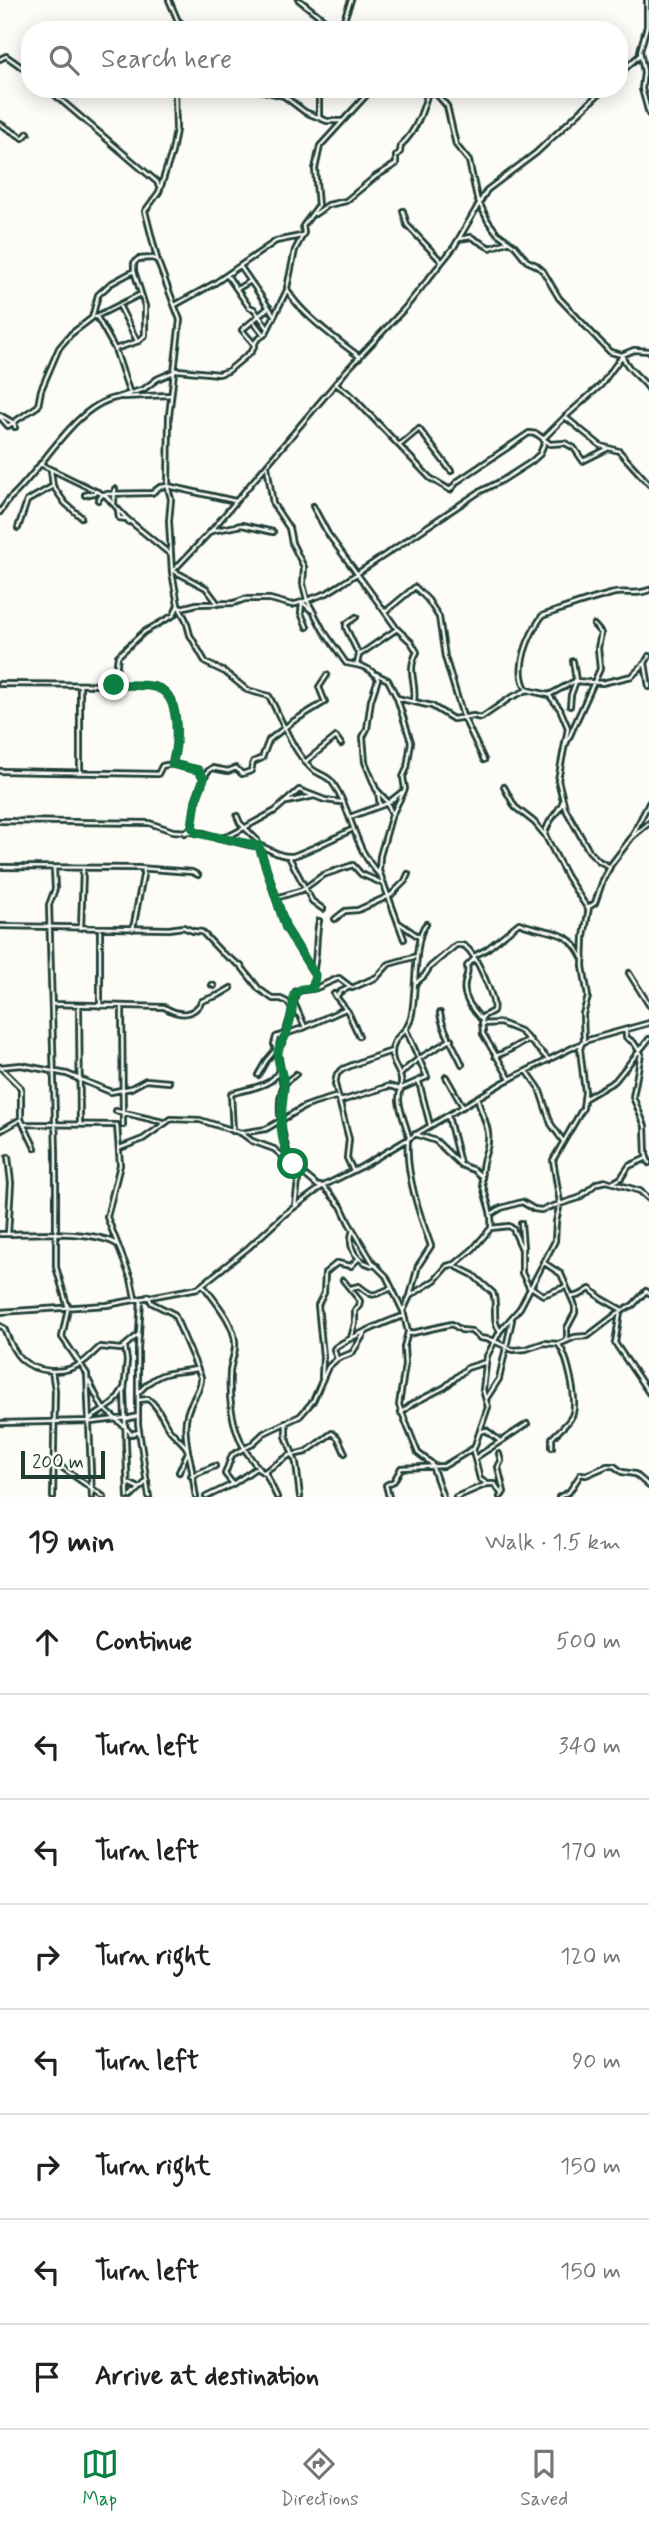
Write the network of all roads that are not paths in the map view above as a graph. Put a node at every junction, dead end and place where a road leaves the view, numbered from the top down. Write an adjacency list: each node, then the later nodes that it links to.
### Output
1 (169, 0): 5 (street)
2 (299, 0): 6 (street)
3 (351, 0): 7 (street)
4 (647, 0): 8 (street)
5 (178, 21)
6 (326, 21)
7 (343, 21)
8 (640, 55): 10 (street); 20 (street)
9 (0, 59): 11 (street)
10 (628, 66)
11 (21, 67)
12 (59, 98): 25 (street)
13 (175, 98): 25 (street)
14 (287, 98): 21 (street)
15 (318, 98): 21 (street)
16 (364, 98): 22 (street)
17 (428, 98): 28 (street)
18 (439, 98): 26 (street)
19 (594, 98): 26 (street)
20 (649, 114)
21 (319, 117): 22 (street)
22 (342, 121): 28 (street)
23 (0, 124): 24 (street)
24 (28, 133)
25 (160, 188): 32 (street)
26 (480, 204): 30 (street); 31 (street)
27 (403, 211): 33 (street)
28 (312, 216): 29 (street)
29 (301, 236): 34 (street); 39 (street)
30 (459, 239): 31 (street); 33 (street)
31 (507, 242): 57 (street)
32 (158, 261): 35 (street); 41 (street)
33 (442, 262): 58 (street)
34 (240, 266): 36 (street); 37 (street)
35 (134, 271): 40 (street); 47 (street)
36 (227, 275): 38 (street); 41 (street)
37 (251, 282): 38 (street); 43 (street)
38 (237, 289): 46 (street)
39 (287, 290): 44 (street); 58 (street)
40 (141, 295): 42 (street); 53 (street)
41 (175, 305): 59 (street)
42 (120, 307): 45 (street); 53 (street)
43 (270, 307): 44 (street); 46 (street)
44 (275, 315): 50 (street)
45 (97, 317): 47 (street); 55 (street)
46 (258, 317): 48 (street); 49 (street)
47 (92, 318): 65 (street)
48 (253, 321): 51 (street); 54 (street)
49 (263, 323): 50 (street); 51 (street)
50 (268, 327): 52 (street)
51 (257, 328): 52 (street)
52 (264, 335): 54 (street)
53 (138, 341): 55 (street)
54 (255, 345): 59 (street)
55 (115, 349): 62 (street)
56 (649, 351): 57 (street)
57 (622, 356): 61 (street); 66 (street)
58 (359, 357): 60 (street)
59 (173, 371): 63 (street); 64 (street)
60 (336, 384): 68 (street); 72 (street)
61 (649, 389)
62 (129, 391)
63 (171, 395): 64 (street); 78 (street)
64 (116, 398): 70 (street)
65 (0, 416)
66 (565, 417): 67 (street); 69 (street)
67 (544, 440): 68 (street); 69 (street); 93 (street)
68 (400, 445): 74 (street)
69 (607, 449): 75 (street)
70 (44, 460): 71 (street); 73 (street)
71 (40, 464): 73 (street); 86 (street)
72 (267, 466): 83 (street); 95 (street)
73 (48, 467): 76 (street); 77 (street)
74 (451, 471)
75 (649, 484)
76 (82, 485): 79 (street); 79 (street)
77 (53, 486): 87 (street); 88 (street)
78 (168, 486): 80 (street); 83 (street); 91 (street)
79 (98, 492): 81 (street)
80 (115, 492): 81 (street); 84 (street)
81 (103, 494): 82 (street); 84 (street)
82 (98, 500)
83 (235, 501): 89 (street)
84 (114, 503): 91 (street)
85 (313, 506): 93 (street)
86 (0, 512)
87 (81, 516)
88 (18, 528)
89 (211, 531): 90 (street); 92 (street)
90 (273, 532)
91 (170, 554): 92 (street)
92 (173, 571): 97 (street); 98 (street)
93 (358, 573): 95 (street); 100 (street)
94 (649, 590): 118 (street)
95 (307, 600): 96 (street); 99 (street)
96 (302, 602): 97 (street); 99 (street); 103 (street)
97 (218, 604): 98 (street)
98 (180, 607): 116 (street); 124 (street)
99 (313, 611): 109 (street)
100 (385, 612): 104 (street); 123 (street)
101 (356, 617): 105 (street)
102 (594, 625): 113 (street)
103 (307, 627)
104 (397, 629): 105 (street); 121 (street)
105 (359, 655): 109 (street)
106 (649, 656): 108 (street)
107 (573, 661): 112 (street)
108 (645, 663): 113 (street); 117 (street)
109 (356, 664): 110 (street)
110 (376, 674): 120 (street); 134 (street)
111 (327, 675): 124 (street)
112 (575, 681): 113 (street); 119 (street); 122 (street)
113 (593, 682): 126 (street)
114 (0, 684): 115 (street)
115 (79, 685): 116 (street); 131 (street)
116 (114, 685): 129 (street)
117 (649, 687)
118 (527, 690): 119 (street); 123 (street)
119 (549, 695): 126 (street)
120 (397, 698): 121 (street); 135 (street)
121 (414, 701): 123 (street)
122 (570, 706)
123 (463, 717): 127 (street)
124 (285, 727): 128 (street); 132 (street)
125 (341, 744): 128 (street)
126 (565, 747): 137 (street)
127 (484, 760)
128 (305, 762): 139 (street)
129 (172, 764): 131 (street); 132 (street)
130 (0, 771): 131 (street)
131 (80, 773)
132 (204, 778): 148 (street)
133 (504, 787): 153 (street)
134 (377, 790): 140 (street); 142 (street)
135 (405, 790): 140 (street); 143 (street)
136 (314, 796): 138 (street); 138 (street); 139 (street)
137 (564, 799): 153 (street); 158 (street)
138 (287, 802): 149 (street)
139 (341, 802): 145 (street)
140 (388, 803): 142 (street); 143 (street)
141 (649, 803): 154 (street)
142 (380, 806): 145 (street)
143 (392, 814): 165 (street)
144 (237, 816): 149 (street)
145 (350, 817): 150 (street)
146 (0, 821): 151 (street)
147 (649, 823): 154 (street)
148 (192, 827): 151 (street); 152 (street)
149 (244, 827): 155 (street); 156 (street)
150 (352, 830): 157 (street); 165 (street)
151 (185, 833): 152 (street)
152 (197, 833): 155 (street)
153 (545, 835): 171 (street)
154 (632, 836): 158 (street)
155 (225, 838): 156 (street)
156 (259, 846): 157 (street); 169 (street)
157 (289, 857): 167 (street)
158 (610, 866): 171 (street)
159 (0, 867): 160 (street)
160 (54, 869): 162 (street); 177 (street)
161 (144, 869): 162 (street); 164 (street); 180 (street)
162 (83, 870): 178 (street)
163 (408, 874): 168 (street)
164 (198, 875)
165 (380, 875): 166 (street)
166 (384, 884): 167 (street); 168 (street)
167 (305, 888): 169 (street); 170 (street)
168 (389, 896): 172 (street); 174 (street)
169 (276, 898): 186 (street)
170 (323, 909)
171 (589, 909): 185 (street)
172 (335, 919)
173 (320, 921): 186 (street)
174 (397, 922): 181 (street); 182 (street)
175 (426, 923): 181 (street)
176 (0, 926): 177 (street)
177 (51, 928): 178 (street); 193 (street)
178 (81, 928): 179 (street)
179 (100, 929): 180 (street); 196 (street)
180 (133, 929): 198 (street)
181 (419, 937): 183 (street)
182 (404, 939)
183 (417, 956): 188 (street); 189 (street)
184 (474, 958): 185 (street); 188 (street); 202 (street); 202 (street)
185 (583, 959): 212 (street)
186 (313, 972): 191 (street)
187 (629, 973): 195 (street)
188 (415, 983): 205 (street)
189 (350, 987): 191 (street); 199 (street)
190 (231, 988): 197 (street)
191 (313, 988): 192 (street)
192 (294, 1002): 198 (street); 201 (street)
193 (53, 1004): 194 (street); 222 (street)
194 (79, 1005): 196 (street); 228 (street)
195 (649, 1005)
196 (100, 1006): 197 (street)
197 (122, 1006): 234 (street)
198 (293, 1009): 201 (street); 207 (street)
199 (345, 1009): 204 (street); 208 (street)
200 (440, 1013): 209 (street)
201 (298, 1014): 204 (street)
202 (482, 1022): 211 (street); 216 (street)
203 (649, 1023): 206 (street)
204 (305, 1027): 207 (street)
205 (406, 1030): 214 (street); 217 (street)
206 (626, 1030): 212 (street); 215 (street)
207 (286, 1034): 213 (street); 213 (street)
208 (359, 1036)
209 (451, 1039): 217 (street); 219 (street)
210 (649, 1039): 215 (street)
211 (530, 1040): 216 (street); 218 (street)
212 (583, 1043): 218 (street); 236 (street)
213 (278, 1049): 221 (street); 225 (street)
214 (392, 1051): 226 (street); 237 (street)
215 (641, 1051): 236 (street); 258 (street)
216 (495, 1056): 229 (street)
217 (418, 1059): 226 (street); 231 (street)
218 (549, 1060): 223 (street)
219 (462, 1063)
220 (0, 1067): 222 (street); 243 (street)
221 (279, 1070): 232 (street); 249 (street)
222 (52, 1071): 228 (street); 245 (street)
223 (527, 1071): 229 (street); 254 (street)
224 (296, 1074): 232 (street)
225 (258, 1075)
226 (400, 1075): 233 (street)
227 (446, 1077): 238 (street)
228 (79, 1079): 234 (street); 246 (street)
229 (510, 1079): 235 (street)
230 (169, 1082): 234 (street)
231 (419, 1082): 233 (street); 248 (street)
232 (284, 1089): 242 (street)
233 (400, 1089): 237 (street); 253 (street)
234 (123, 1090): 240 (street)
235 (478, 1097): 238 (street); 263 (street)
236 (584, 1099): 254 (street)
237 (341, 1100): 242 (street); 262 (street)
238 (463, 1107): 241 (street)
239 (116, 1111): 240 (street)
240 (123, 1113): 244 (street); 247 (street)
241 (448, 1114): 248 (street); 260 (street)
242 (281, 1121): 251 (street); 259 (street)
243 (22, 1122): 245 (street); 250 (street); 255 (street)
244 (163, 1122): 249 (street); 256 (street)
245 (54, 1124): 246 (street); 275 (street)
246 (80, 1124): 256 (street)
247 (123, 1125)
248 (430, 1125): 252 (street)
249 (233, 1131): 251 (street)
250 (0, 1132)
251 (241, 1133): 259 (street)
252 (415, 1134): 253 (street); 260 (street)
253 (408, 1137): 262 (street); 290 (street)
254 (564, 1141): 267 (street)
255 (35, 1148)
256 (120, 1148): 276 (street)
257 (8, 1157): 274 (street)
258 (647, 1158): 261 (street); 264 (street)
259 (292, 1163): 265 (street); 268 (street)
260 (460, 1163): 263 (street)
261 (649, 1163)
262 (353, 1171): 265 (street)
263 (482, 1177): 269 (street)
264 (614, 1182): 266 (street); 267 (street)
265 (323, 1186): 268 (street); 272 (street)
266 (649, 1199)
267 (560, 1203): 269 (street); 279 (street)
268 (295, 1206): 283 (street)
269 (491, 1215): 271 (street)
270 (521, 1223): 277 (street)
271 (491, 1228): 277 (street); 280 (street)
272 (353, 1230): 278 (street); 281 (street)
273 (0, 1234): 274 (street)
274 (8, 1234): 275 (street)
275 (55, 1235): 276 (street); 294 (street)
276 (118, 1245): 292 (street)
277 (523, 1249): 286 (street)
278 (358, 1259): 281 (street); 316 (street)
279 (543, 1262): 284 (street); 286 (street)
280 (453, 1265): 290 (street); 300 (street)
281 (377, 1266): 285 (street)
282 (343, 1280): 287 (street)
283 (203, 1284): 289 (street); 338 (street)
284 (565, 1287): 286 (street); 291 (street)
285 (392, 1288): 287 (street); 297 (street)
286 (530, 1288): 298 (street)
287 (351, 1289): 304 (street)
288 (649, 1293): 295 (street)
289 (148, 1296): 293 (street); 313 (street)
290 (410, 1296): 297 (street)
291 (572, 1297): 295 (street); 305 (street)
292 (135, 1298): 293 (street); 294 (street)
293 (141, 1298): 301 (street)
294 (68, 1308): 296 (street); 312 (street)
295 (621, 1311): 305 (street); 319 (street)
296 (0, 1312)
297 (403, 1313): 302 (street); 303 (street)
298 (512, 1317): 300 (street); 308 (street)
299 (0, 1326): 314 (street)
300 (500, 1331): 306 (street)
301 (139, 1334): 309 (street); 318 (street)
302 (364, 1334): 304 (street); 310 (street)
303 (408, 1334): 306 (street); 323 (street)
304 (351, 1339): 310 (street)
305 (567, 1340): 307 (street)
306 (496, 1341): 308 (street); 311 (street)
307 (559, 1344): 308 (street); 339 (street)
308 (506, 1346): 321 (street)
309 (125, 1347): 312 (street); 317 (street)
310 (337, 1359): 316 (street)
311 (486, 1362): 321 (street); 323 (street)
312 (81, 1364): 314 (street); 315 (street)
313 (197, 1369): 318 (street); 343 (street)
314 (52, 1371): 328 (street)
315 (87, 1378): 322 (street); 327 (street)
316 (322, 1378): 329 (street)
317 (124, 1388): 322 (street); 325 (street)
318 (139, 1392): 320 (street)
319 (649, 1393)
320 (139, 1400): 324 (street); 343 (street)
321 (486, 1400): 334 (street)
322 (105, 1409): 326 (street); 327 (street)
323 (401, 1413): 352 (street)
324 (138, 1416): 325 (street); 333 (street)
325 (126, 1418): 326 (street); 332 (street)
326 (118, 1419): 327 (street); 332 (street)
327 (90, 1421): 328 (street); 362 (street)
328 (54, 1422): 330 (street); 342 (street)
329 (286, 1422): 341 (street); 346 (street)
330 (0, 1423)
331 (527, 1424): 337 (street)
332 (126, 1428): 335 (street); 357 (street)
333 (139, 1432): 335 (street); 336 (street)
334 (480, 1432): 337 (street); 340 (street)
335 (132, 1434): 336 (street)
336 (139, 1438): 356 (street)
337 (500, 1441): 348 (street)
338 (241, 1442): 341 (street); 344 (street)
339 (552, 1447)
340 (474, 1448): 348 (street); 352 (street)
341 (244, 1449): 344 (street); 353 (street)
342 (53, 1452): 349 (street); 350 (street)
343 (188, 1452): 354 (street); 355 (street)
344 (236, 1453): 358 (street)
345 (345, 1453): 346 (street)
346 (292, 1454): 353 (street); 375 (street)
347 (499, 1454): 366 (street)
348 (475, 1458): 359 (street)
349 (53, 1461): 350 (street); 367 (street)
350 (61, 1466): 362 (street)
351 (215, 1466): 355 (street)
352 (433, 1467): 365 (street); 376 (street)
353 (262, 1470): 358 (street); 374 (street)
354 (179, 1472)
355 (191, 1476): 372 (street)
356 (147, 1481): 361 (street); 363 (street)
357 (128, 1483): 361 (street); 370 (street)
358 (233, 1484): 373 (street)
359 (487, 1484): 366 (street); 377 (street)
360 (649, 1486): 364 (street)
361 (140, 1487): 363 (street); 370 (street)
362 (92, 1488): 368 (street); 369 (street)
363 (148, 1489): 371 (street)
364 (569, 1492): 378 (street); 379 (street)
365 (441, 1496)
366 (501, 1496)
367 (52, 1497)
368 (92, 1497)
369 (104, 1497)
370 (130, 1497)
371 (149, 1497)
372 (196, 1497)
373 (206, 1497)
374 (277, 1497)
375 (300, 1497)
376 (388, 1497)
377 (456, 1497)
378 (559, 1497)
379 (571, 1497)

